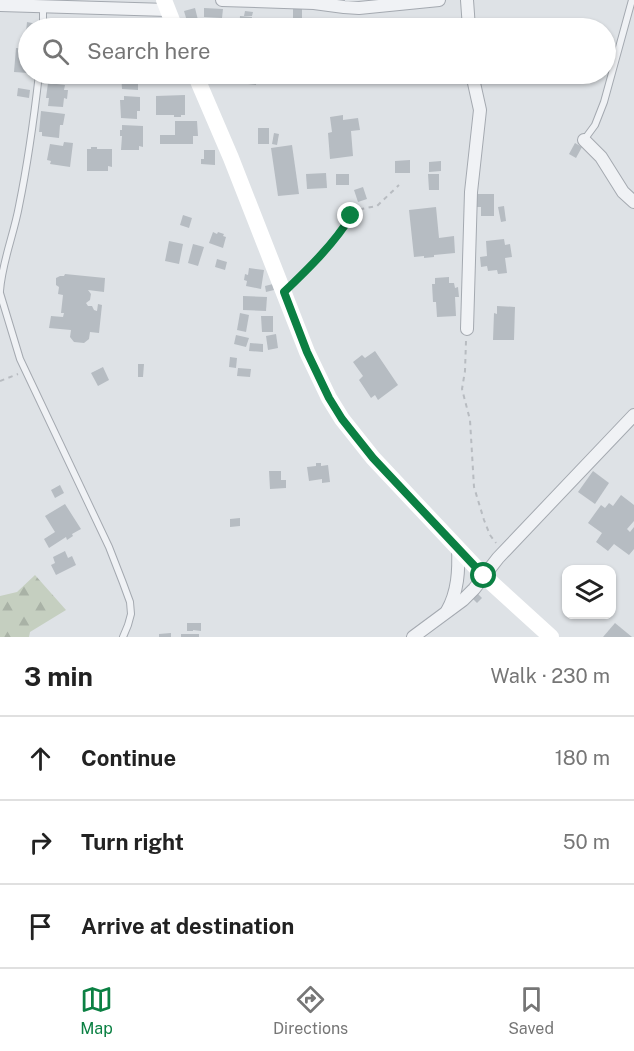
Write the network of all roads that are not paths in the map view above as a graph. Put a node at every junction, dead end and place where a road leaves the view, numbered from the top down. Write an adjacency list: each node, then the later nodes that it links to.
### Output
1 (222, 0): 2 (street)
2 (439, 0)
3 (467, 0): 9 (street)
4 (632, 0): 10 (lane)
5 (0, 5): 7 (street)
6 (166, 5): 7 (street)
7 (44, 7): 8 (lane)
8 (43, 18)
9 (468, 18)
10 (616, 58)
11 (38, 84): 17 (lane)
12 (199, 84): 20 (street)
13 (474, 84): 18 (street)
14 (609, 84): 15 (lane)
15 (584, 140): 16 (street)
16 (634, 202)
17 (0, 292): 23 (lane)
18 (467, 329)
19 (634, 415): 21 (street)
20 (458, 548): 21 (street); 22 (street)
21 (484, 576): 22 (street); 26 (street)
22 (441, 618): 24 (street); 25 (street)
23 (123, 637)
24 (413, 637)
25 (431, 637)
26 (551, 637)

